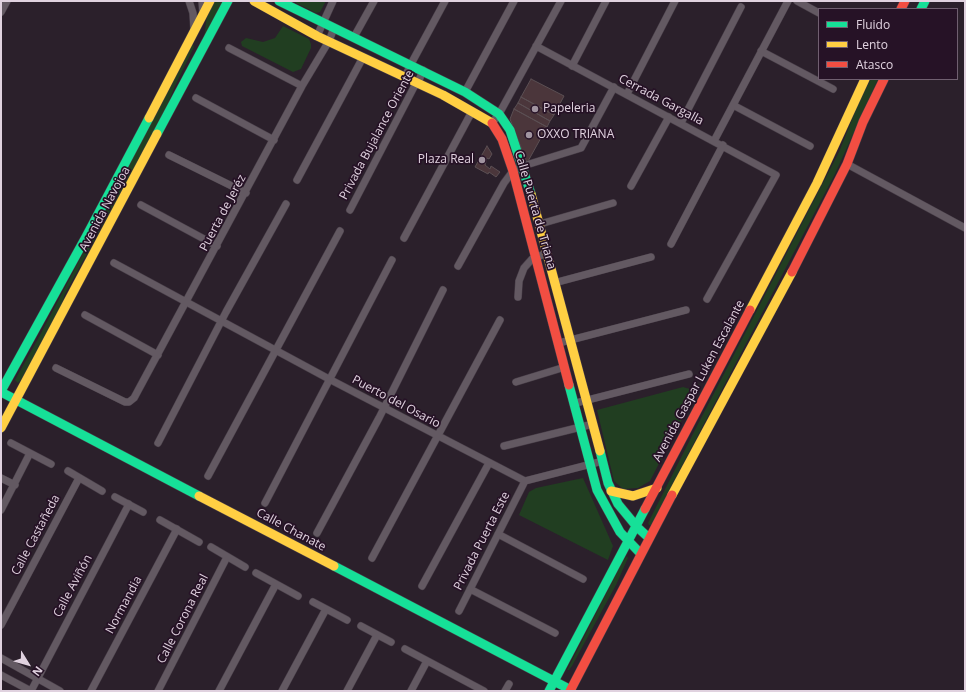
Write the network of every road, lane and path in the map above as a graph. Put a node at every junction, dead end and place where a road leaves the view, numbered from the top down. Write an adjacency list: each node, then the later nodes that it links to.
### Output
1 (7, 1): 19 (street)
2 (189, 1): 24 (street)
3 (202, 1): 21 (street)
4 (210, 1): 21 (street, Avenida Navojoa)
5 (228, 1): 31 (street, Avenida Navojoa)
6 (254, 1): 17 (street, Calle Puerta de Triana)
7 (278, 1): 22 (street, Calle Puerta de Triana)
8 (333, 1): 22 (street)
9 (374, 1): 26 (street)
10 (445, 1): 33 (street)
11 (514, 1): 43 (street)
12 (561, 1): 28 (street)
13 (606, 1): 34 (street)
14 (675, 1): 44 (street)
15 (788, 1): 30 (street)
16 (797, 1): 20 (street)
17 (272, 5): 25 (street, Calle Puerta de Triana)
18 (741, 6): 50 (street)
19 (1, 12)
20 (818, 12)
21 (203, 15): 24 (street, Avenida Navojoa); 31 (street)
22 (322, 22): 23 (street, Calle Puerta de Triana); 25 (street)
23 (334, 28): 26 (street, Calle Puerta de Triana); 27 (street, Puerta de Jeréz)
24 (194, 30): 97 (street, Avenida Navojoa)
25 (317, 36): 27 (street, Calle Puerta de Triana)
26 (354, 37): 33 (street, Calle Puerta de Triana)
27 (329, 41): 32 (street, Calle Puerta de Triana); 40 (street, Puerta de Jeréz)
28 (536, 46): 34 (street, Cerrada Gargalla); 48 (street)
29 (229, 48): 40 (street)
30 (761, 51): 42 (street); 46 (street)
31 (199, 56): 98 (street, Avenida Navojoa)
32 (365, 58): 36 (street, Calle Puerta de Triana); 60 (street)
33 (411, 64): 35 (street, Calle Puerta de Triana); 36 (street)
34 (572, 66): 41 (street, Cerrada Gargalla)
35 (423, 70): 39 (street, Privada Bujalance Oriente); 43 (street, Calle Puerta de Triana)
36 (405, 78): 39 (street, Calle Puerta de Triana)
37 (865, 80): 120 (street, Avenida Gaspar Luken Escalante)
38 (884, 80): 57 (street)
39 (418, 83): 47 (street, Calle Puerta de Triana); 66 (street, Privada Bujalance Oriente)
40 (302, 86): 52 (street, Puerta de Jeréz)
41 (614, 87): 44 (street, Cerrada Gargalla); 58 (street)
42 (833, 89)
43 (465, 92): 48 (street, Calle Puerta de Triana)
44 (627, 94): 49 (street, Cerrada Gargalla)
45 (196, 98): 52 (street)
46 (733, 105): 53 (street); 55 (street)
47 (473, 112): 51 (street, Calle Puerta de Triana); 70 (street)
48 (499, 114): 51 (street); 58 (street, Calle Puerta de Triana)
49 (669, 116): 50 (street, Cerrada Gargalla); 61 (street)
50 (681, 123): 53 (street, Cerrada Gargalla)
51 (492, 124): 59 (street, Calle Puerta de Triana)
52 (274, 140): 62 (street, Puerta de Jeréz)
53 (714, 141): 54 (street, Cerrada Gargalla)
54 (723, 145): 71 (street); 82 (street, Cerrada Gargalla)
55 (810, 146)
56 (169, 155): 62 (street)
57 (847, 164): 68 (street); 135 (street)
58 (523, 166): 59 (street); 67 (street, Calle Puerta de Triana)
59 (513, 171): 74 (street, Calle Puerta de Triana); 78 (street)
60 (297, 180)
61 (631, 186)
62 (246, 193): 72 (street, Puerta de Jeréz)
63 (613, 203): 67 (street)
64 (286, 204): 87 (street)
65 (141, 206): 72 (street)
66 (350, 210)
67 (540, 224): 73 (street, Calle Puerta de Triana)
68 (965, 228)
69 (340, 231): 90 (street)
70 (404, 238)
71 (671, 244)
72 (217, 246): 83 (street, Puerta de Jeréz)
73 (547, 253): 74 (street); 79 (street, Calle Puerta de Triana)
74 (536, 256): 81 (street); 89 (street, Calle Puerta de Triana)
75 (652, 257): 79 (street)
76 (392, 260): 95 (street)
77 (114, 263): 83 (street, Puerto del Osario)
78 (458, 266)
79 (554, 283): 88 (street, Calle Puerta de Triana)
80 (443, 290): 101 (street)
81 (518, 297)
82 (707, 299)
83 (187, 302): 87 (street, Puerto del Osario); 91 (street, Puerta de Jeréz)
84 (686, 310): 88 (street)
85 (85, 315): 91 (street)
86 (500, 320): 105 (street)
87 (222, 321): 90 (street, Puerto del Osario); 107 (street)
88 (570, 340): 89 (street); 99 (street, Calle Puerta de Triana)
89 (559, 343): 92 (street, Calle Puerta de Triana)
90 (276, 350): 95 (street, Puerto del Osario); 115 (street)
91 (158, 355): 93 (street, Puerta de Jeréz)
92 (565, 367): 96 (street); 100 (street, Calle Puerta de Triana)
93 (56, 368)
94 (689, 374): 99 (street)
95 (329, 379): 101 (street, Puerto del Osario); 124 (street)
96 (516, 382)
97 (1, 391): 98 (street, Calle Chanate)
98 (16, 400): 103 (street, Avenida Navojoa); 163 (street, Calle Chanate)
99 (587, 400): 100 (street); 102 (street, Calle Puerta de Triana)
100 (576, 403): 104 (street, Calle Puerta de Triana)
101 (384, 408): 105 (street, Puerto del Osario); 133 (street)
102 (593, 424): 104 (street); 110 (street, Calle Puerta de Triana)
103 (1, 428)
104 (582, 428): 108 (street); 113 (street, Calle Puerta de Triana)
105 (437, 436): 111 (street, Puerto del Osario); 141 (street)
106 (11, 443): 109 (street)
107 (158, 443)
108 (504, 446)
109 (30, 453): 112 (street); 119 (street)
110 (603, 461): 113 (street); 122 (street, Calle Puerta de Triana)
111 (489, 463): 118 (street, Puerto del Osario); 146 (street)
112 (51, 464)
113 (590, 464): 118 (street); 129 (street, Calle Puerta de Triana)
114 (68, 471): 117 (street)
115 (208, 476)
116 (1, 478): 119 (street)
117 (79, 478): 121 (street); 153 (street, Calle Castañeda)
118 (525, 481): 134 (street, Privada Puerta Este)
119 (15, 484): 127 (street)
120 (657, 488): 122 (street); 131 (street, Avenida Gaspar Luken Escalante)
121 (102, 491)
122 (611, 491): 126 (street, Calle Puerta de Triana)
123 (115, 497): 125 (street)
124 (265, 503)
125 (129, 504): 128 (street); 162 (street, Calle Aviñón)
126 (618, 504): 129 (street); 131 (street, Calle Puerta de Triana)
127 (1, 510)
128 (143, 512)
129 (608, 512): 137 (street, Calle Puerta de Triana)
130 (160, 520): 132 (street)
131 (637, 527): 135 (street, Calle Puerta de Triana); 137 (street, Avenida Gaspar Luken Escalante)
132 (177, 529): 136 (street); 168 (street, Normandia)
133 (317, 533)
134 (498, 534): 144 (street); 147 (street, Privada Puerta Este)
135 (649, 538): 139 (street)
136 (200, 542)
137 (628, 542): 139 (street, Calle Puerta de Triana); 163 (street, Avenida Gaspar Luken Escalante)
138 (211, 547): 140 (street)
139 (640, 553): 165 (street)
140 (227, 557): 142 (street); 169 (street, Calle Corona Real)
141 (372, 558)
142 (245, 567)
143 (256, 573): 145 (street)
144 (583, 579)
145 (276, 584): 148 (street); 170 (street)
146 (422, 586)
147 (470, 589): 151 (street, Privada Puerta Este); 155 (street)
148 (298, 596)
149 (313, 602): 150 (street)
150 (326, 609): 152 (street); 171 (street)
151 (459, 610)
152 (347, 620)
153 (1, 625)
154 (361, 626): 156 (street)
155 (555, 633)
156 (377, 635): 157 (street); 172 (street)
157 (391, 642)
158 (405, 649): 160 (street)
159 (1, 658): 162 (street)
160 (427, 661): 173 (street); 174 (street)
161 (1, 675): 166 (street)
162 (37, 678): 166 (street, Calle Aviñón); 167 (street)
163 (554, 681): 165 (street, Calle Chanate); 176 (street, Avenida Gaspar Luken Escalante)
164 (509, 684): 175 (street)
165 (571, 690)
166 (31, 691)
167 (60, 691)
168 (91, 691)
169 (158, 691)
170 (219, 691)
171 (282, 691)
172 (347, 691)
173 (411, 691)
174 (484, 691)
175 (505, 691)
176 (549, 691)

